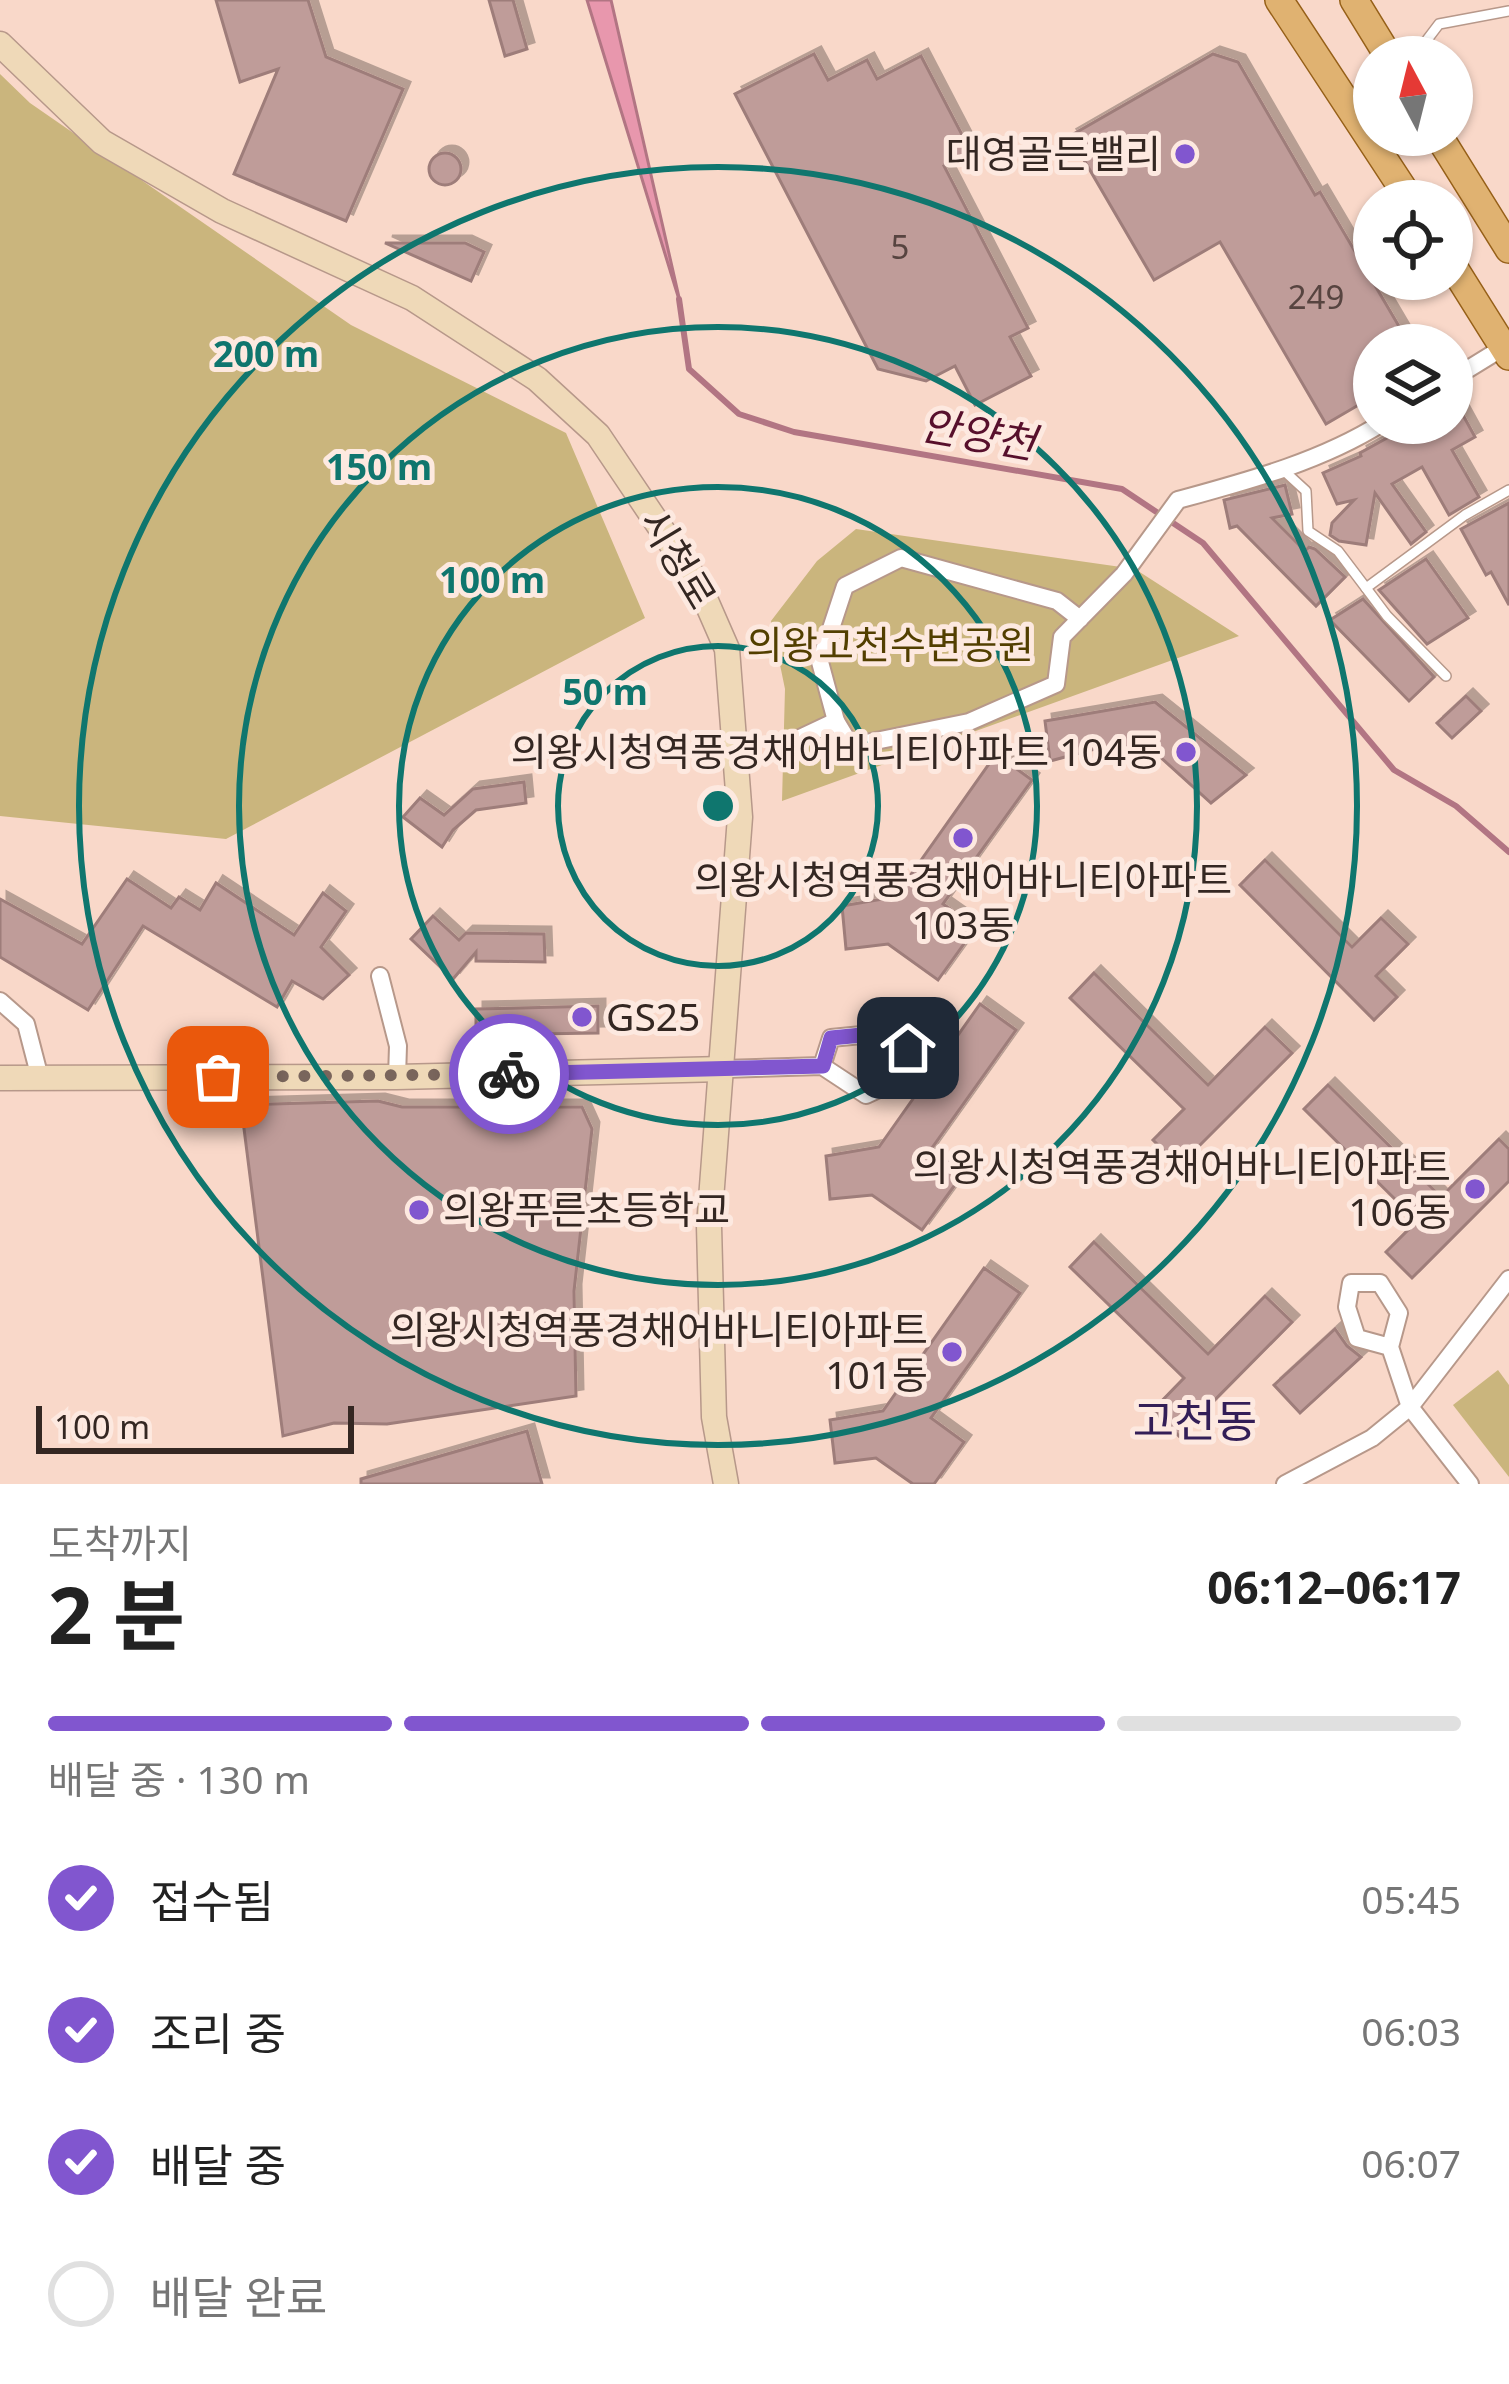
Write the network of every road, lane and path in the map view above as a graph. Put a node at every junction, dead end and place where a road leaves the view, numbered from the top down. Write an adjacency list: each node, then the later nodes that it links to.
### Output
1 (1279, 0): 8 (main road)
2 (1354, 0): 4 (main road)
3 (1509, 11): 5 (lane)
4 (1376, 36)
5 (1430, 36)
6 (0, 44): 24 (street, 시청로)
7 (1451, 156): 9 (main road)
8 (1397, 180)
9 (1509, 249)
10 (1473, 299): 11 (main road)
11 (1506, 352): 12 (street)
12 (1473, 368)
13 (1353, 436): 14 (street)
14 (1282, 469): 16 (lane); 17 (street)
15 (1509, 490): 16 (lane)
16 (1366, 588): 18 (lane)
17 (1080, 620): 19 (street); 19 (street)
18 (1446, 676)
19 (836, 721): 20 (street)
20 (783, 746)
21 (380, 976): 25 (street)
22 (0, 1000): 27 (street)
23 (823, 1066): 23 (street); 24 (street)
24 (723, 1069): 25 (street); 31 (street, 시청로)
25 (397, 1077): 27 (street)
26 (0, 1078): 27 (street)
27 (40, 1078)
28 (1509, 1279): 30 (street)
29 (1390, 1346): 30 (street)
30 (1410, 1407): 32 (street); 33 (street)
31 (726, 1484)
32 (1285, 1484)
33 (1470, 1484)

